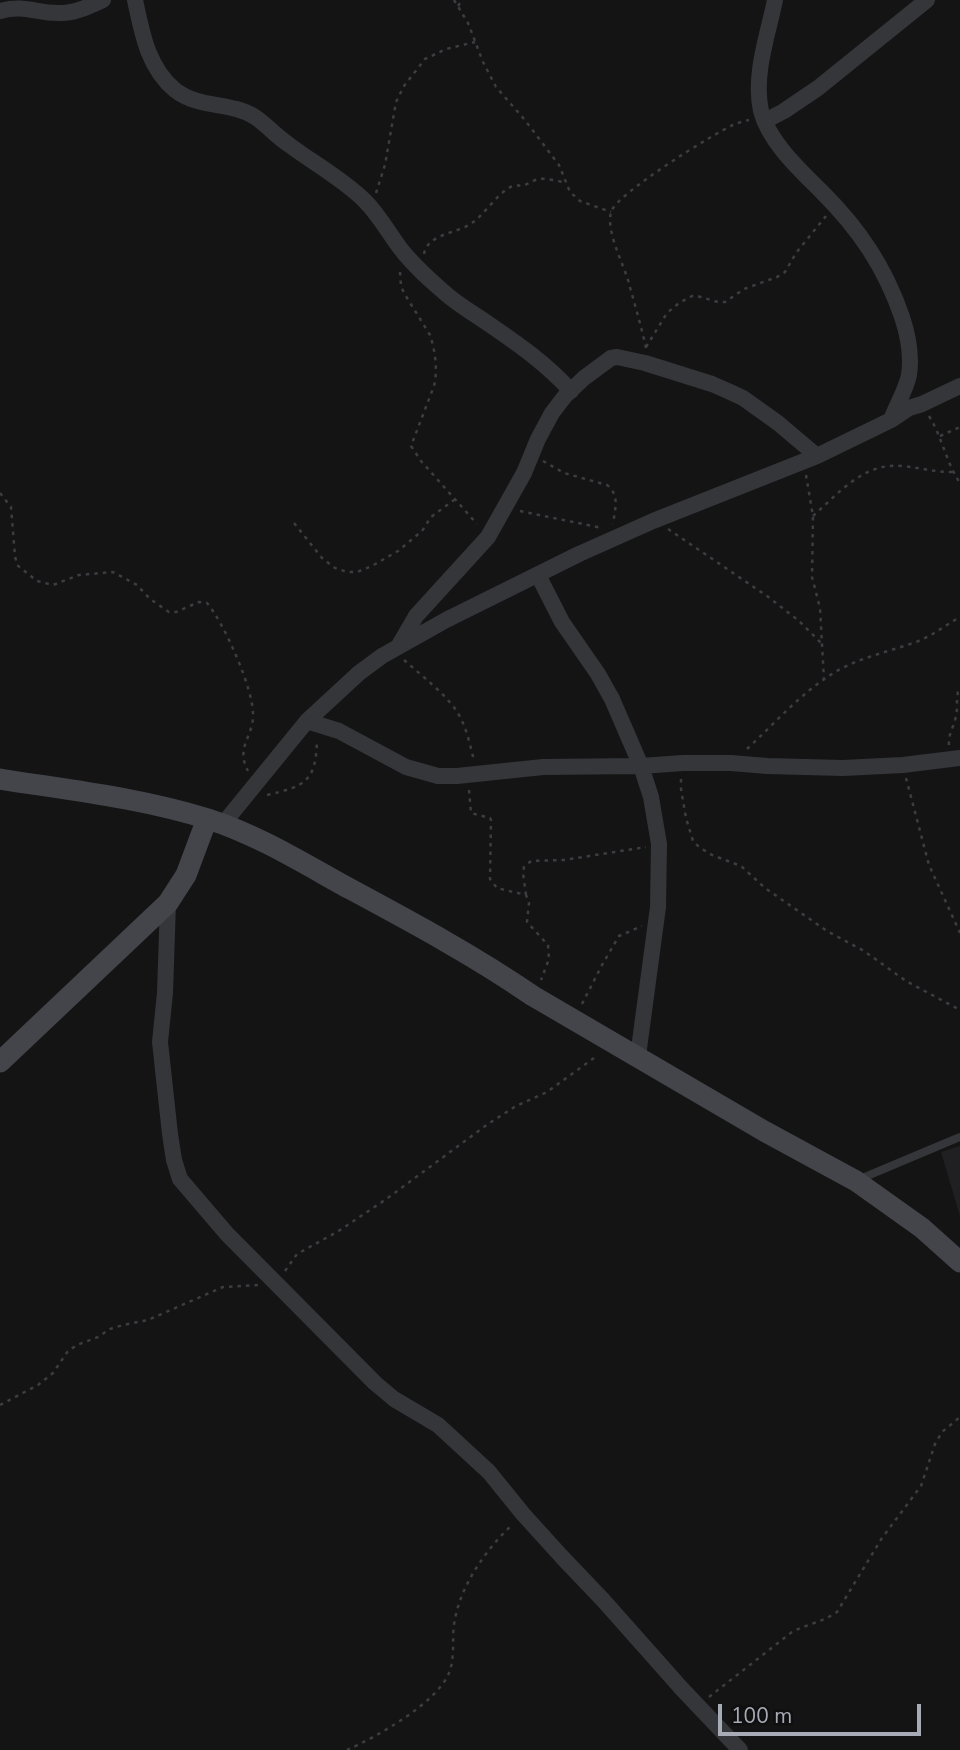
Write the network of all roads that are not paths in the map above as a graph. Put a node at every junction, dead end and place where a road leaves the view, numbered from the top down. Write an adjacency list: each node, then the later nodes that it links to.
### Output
1 (103, 0): 5 (street)
2 (135, 0): 8 (street)
3 (775, 0): 6 (street)
4 (927, 0): 6 (street)
5 (0, 11)
6 (765, 120): 9 (street)
7 (960, 386): 9 (street)
8 (571, 391): 10 (street); 12 (street)
9 (891, 420): 10 (street)
10 (811, 458): 11 (street)
11 (538, 575): 12 (street); 15 (street)
12 (396, 648): 13 (street)
13 (311, 722): 15 (street); 17 (street)
14 (956, 758): 15 (street)
15 (641, 765): 19 (street)
16 (0, 779): 17 (street)
17 (215, 821): 18 (street); 19 (street)
18 (168, 902): 20 (street); 24 (street)
19 (638, 1056): 22 (street)
20 (0, 1062)
21 (960, 1137): 22 (lane)
22 (856, 1181): 23 (street)
23 (960, 1262)
24 (740, 1750)

